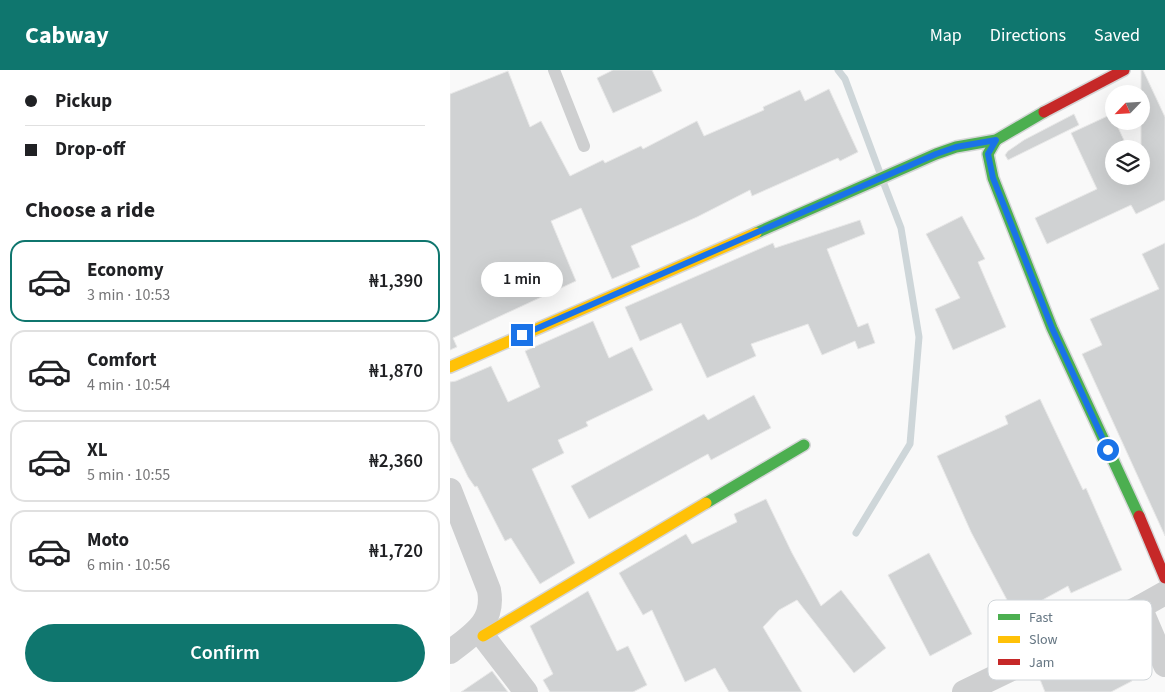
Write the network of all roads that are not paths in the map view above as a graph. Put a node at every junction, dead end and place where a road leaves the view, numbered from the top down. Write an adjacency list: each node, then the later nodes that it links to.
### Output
1 (554, 70): 4 (lane)
2 (1124, 70): 3 (street)
3 (996, 140): 5 (street); 8 (street)
4 (584, 146)
5 (450, 367)
6 (804, 445): 11 (street)
7 (450, 490): 11 (street)
8 (1165, 578)
9 (1165, 593): 10 (street)
10 (1152, 600)
11 (484, 628): 13 (street); 16 (street)
12 (1152, 635): 14 (street)
13 (450, 652)
14 (1165, 665)
15 (989, 680): 17 (street)
16 (526, 692)
17 (964, 692)

